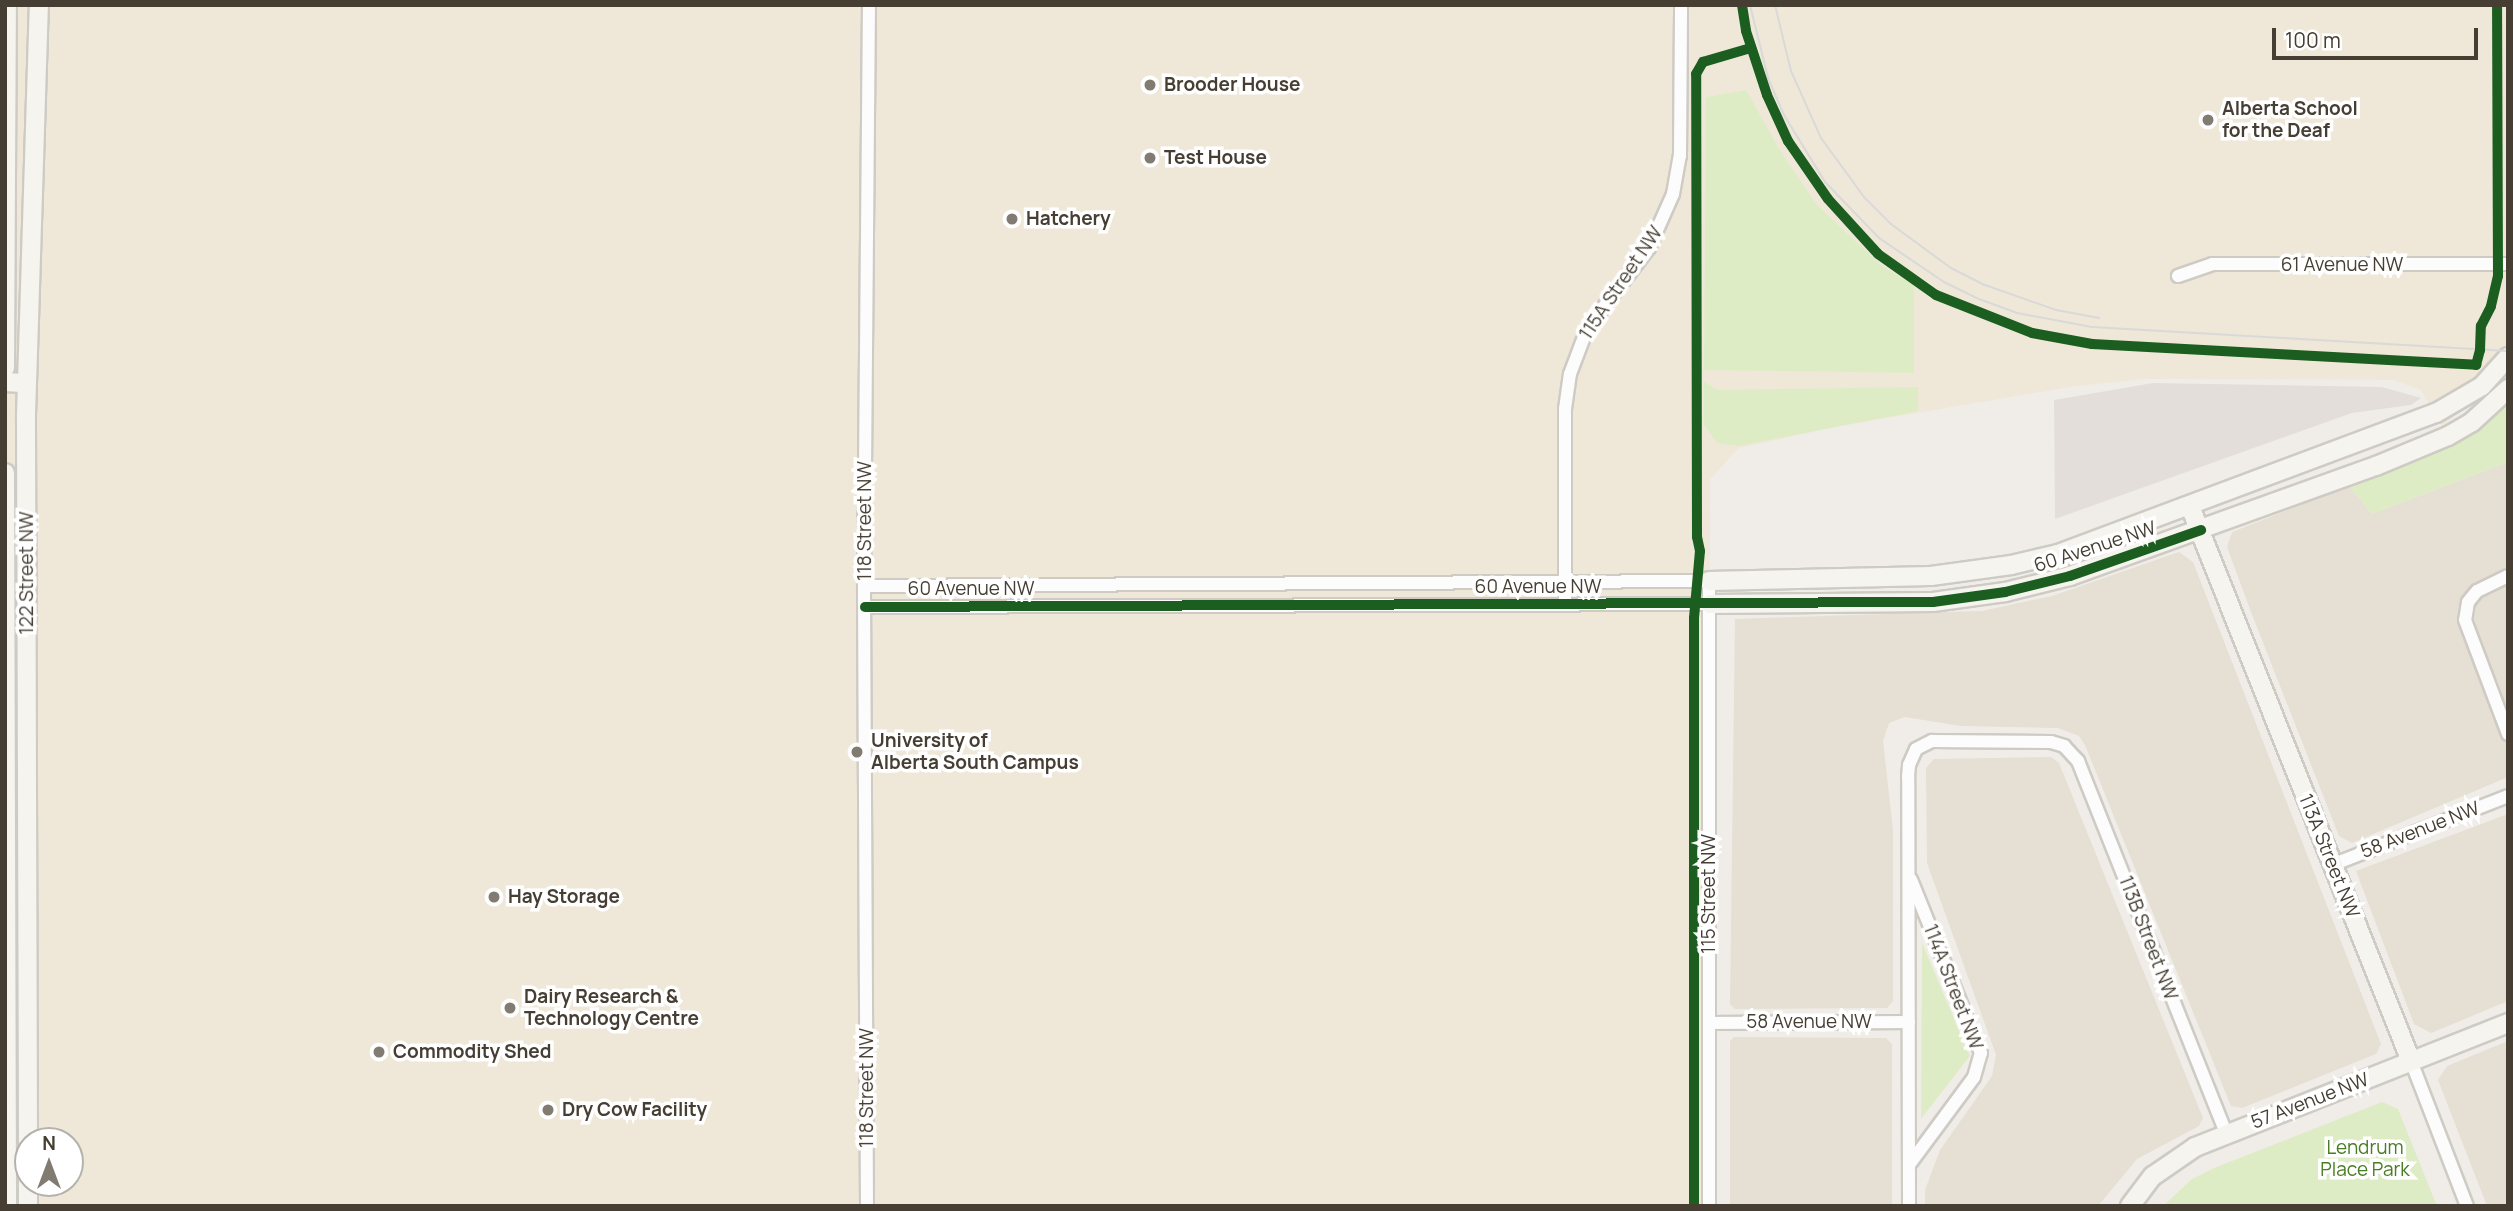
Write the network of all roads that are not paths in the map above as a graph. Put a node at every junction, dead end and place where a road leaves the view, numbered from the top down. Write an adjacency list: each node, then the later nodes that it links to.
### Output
1 (7, 5): 8 (street)
2 (869, 5): 18 (street, 118 Street NW)
3 (1681, 5): 16 (street, 115A Street NW)
4 (38, 10): 10 (street, 122 Street NW)
5 (2508, 264): 6 (street, 61 Avenue NW)
6 (2178, 276)
7 (2508, 357): 13 (street, 60 Avenue NW)
8 (5, 368)
9 (5, 382): 10 (street)
10 (27, 383): 31 (street, 122 Street NW)
11 (2508, 389): 14 (street, 60 Avenue NW)
12 (5, 473): 34 (street, 122 Street NW)
13 (2190, 506): 14 (street, 113A Street NW); 17 (street, 60 Avenue NW)
14 (2201, 530): 20 (street, 60 Avenue NW); 25 (street, 113A Street NW)
15 (2508, 576): 22 (street)
16 (1565, 581): 17 (street, 60 Avenue NW); 18 (street, 60 Avenue NW); 19 (street, 115A Street NW)
17 (1709, 581): 20 (street, 115 Street NW)
18 (864, 586): 21 (street, 118 Street NW)
19 (1565, 604): 20 (street, 60 Avenue NW); 21 (street, 60 Avenue NW)
20 (1710, 604): 28 (street, 115 Street NW)
21 (865, 607): 35 (street, 118 Street NW)
22 (2508, 734)
23 (2064, 746): 26 (street, 114A Street NW); 32 (street, 113B Street NW)
24 (2508, 796): 25 (street, 58 Avenue NW)
25 (2332, 864): 30 (street, 113A Street NW)
26 (1908, 873): 27 (street, 114A Street NW); 33 (street, 114A Street NW)
27 (1909, 1022): 28 (street, 58 Avenue NW); 33 (street, 114A Street NW)
28 (1709, 1023): 36 (street, 115 Street NW)
29 (2508, 1023): 30 (street, 57 Avenue NW)
30 (2411, 1061): 32 (street, 57 Avenue NW); 39 (street, 113A Street NW)
31 (28, 1127)
32 (2226, 1133): 38 (street, 57 Avenue NW)
33 (1909, 1165): 37 (street, 114A Street NW)
34 (7, 1206)
35 (867, 1206)
36 (1709, 1206)
37 (1909, 1206)
38 (2130, 1206)
39 (2468, 1206)

